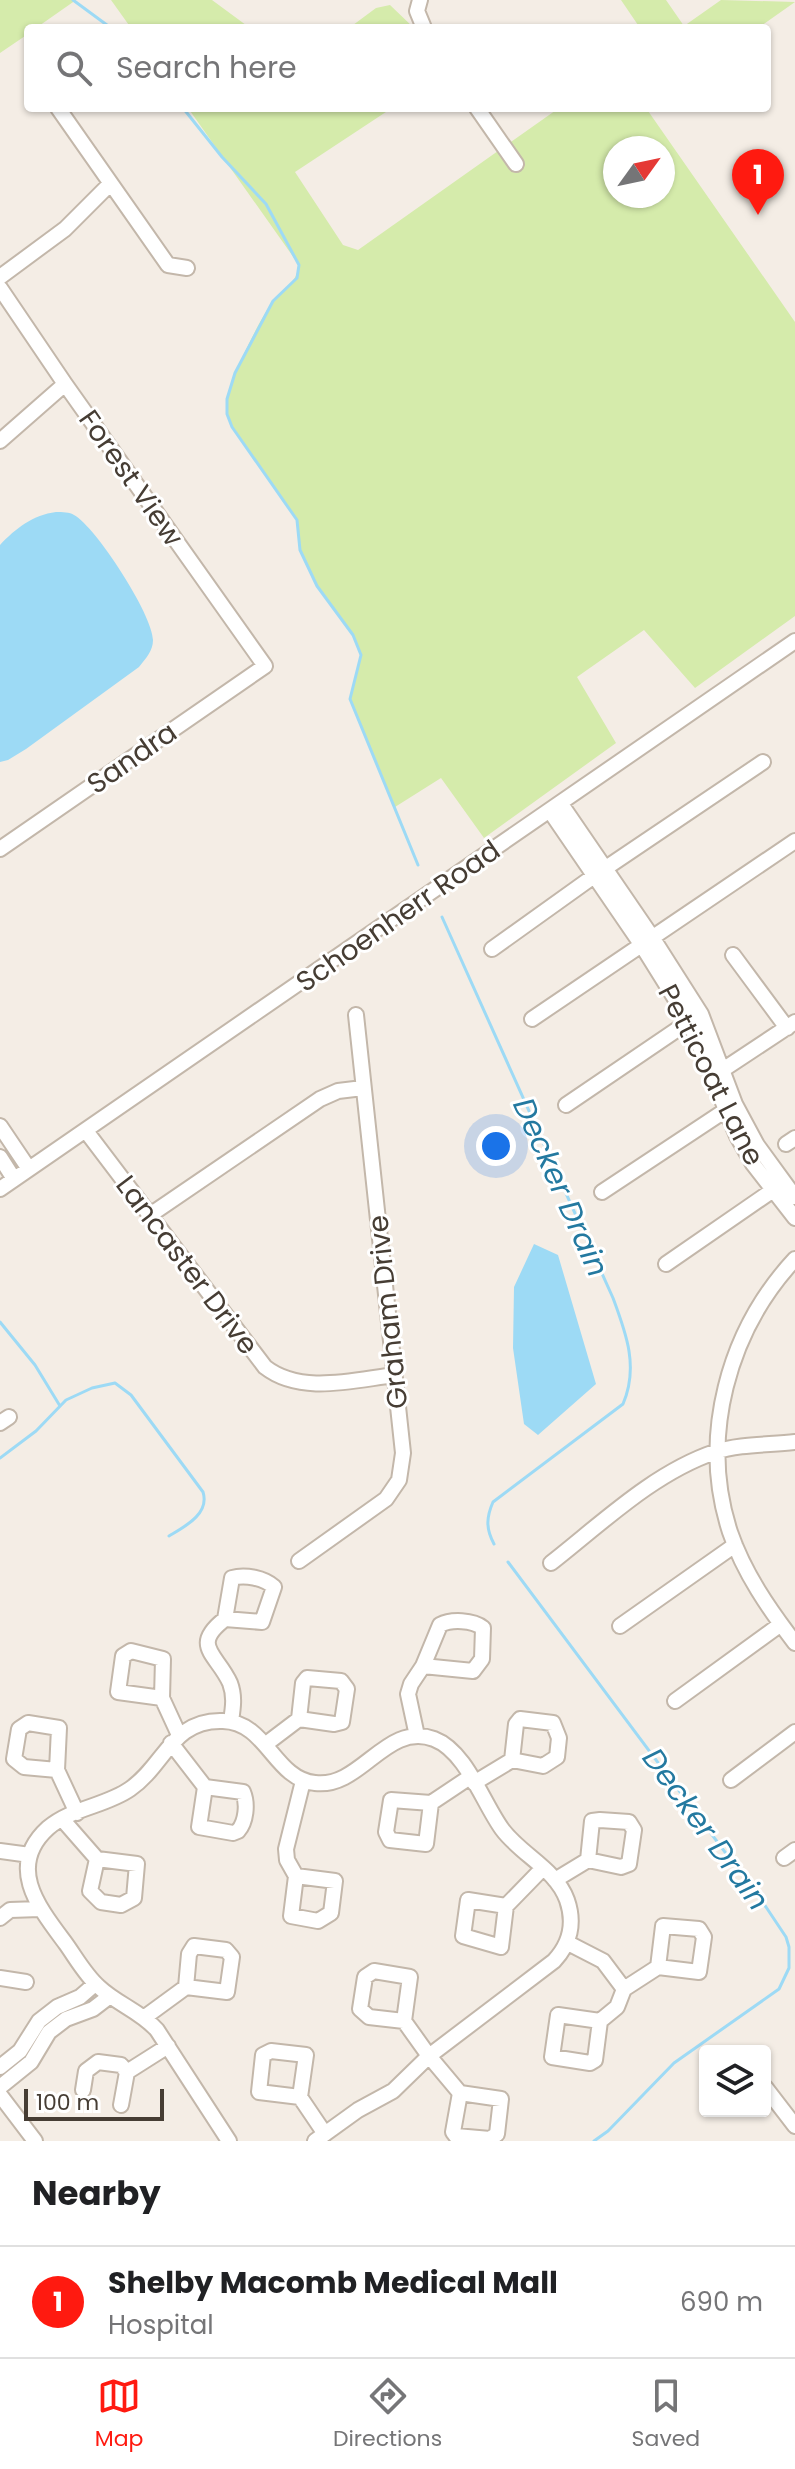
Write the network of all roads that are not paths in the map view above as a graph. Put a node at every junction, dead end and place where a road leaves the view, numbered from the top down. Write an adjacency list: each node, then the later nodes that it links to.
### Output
1 (418, 3): 2 (street)
2 (423, 24)
3 (61, 112): 6 (street)
4 (480, 112): 5 (street)
5 (516, 164)
6 (109, 185): 7 (street); 8 (street)
7 (187, 268)
8 (0, 277)
9 (0, 288): 10 (street, Forest View)
10 (65, 384): 11 (street); 13 (street, Forest View)
11 (0, 441)
12 (795, 641): 15 (street, Schoenherr Road)
13 (265, 666): 17 (street, Sandra)
14 (763, 762): 18 (street)
15 (555, 807): 18 (street, Petticoat Lane); 31 (street, Schoenherr Road)
16 (795, 841): 19 (street)
17 (0, 849)
18 (600, 872): 19 (street, Petticoat Lane); 20 (street)
19 (646, 940): 23 (street, Petticoat Lane); 24 (street)
20 (492, 949)
21 (733, 955): 25 (street)
22 (356, 1015): 27 (street, Graham Drive)
23 (695, 1018): 26 (street, Petticoat Lane); 28 (street)
24 (532, 1019)
25 (791, 1025): 26 (street)
26 (717, 1074): 29 (street, Petticoat Lane)
27 (363, 1088): 39 (street); 43 (street, Graham Drive)
28 (566, 1105)
29 (730, 1107): 35 (street, Petticoat Lane); 37 (street)
30 (0, 1126): 33 (street)
31 (86, 1131): 33 (street, Schoenherr Road); 39 (street, Lancaster Drive)
32 (0, 1157): 34 (street)
33 (29, 1169): 34 (street, Schoenherr Road)
34 (14, 1179): 36 (street, Schoenherr Road)
35 (778, 1187): 38 (street, Petticoat Lane); 40 (street, Petticoat Lane); 42 (street)
36 (0, 1189)
37 (602, 1192)
38 (795, 1197)
39 (150, 1215): 43 (street, Lancaster Drive)
40 (795, 1218)
41 (795, 1259): 45 (street)
42 (666, 1264)
43 (395, 1375): 47 (street, Graham Drive)
44 (795, 1442): 45 (street)
45 (718, 1451): 46 (street); 48 (street)
46 (735, 1545): 50 (street); 51 (street)
47 (299, 1561)
48 (551, 1563)
49 (225, 1619): 57 (street)
50 (781, 1624): 52 (street); 55 (street)
51 (620, 1626)
52 (795, 1643)
53 (423, 1666): 53 (street); 59 (street)
54 (162, 1698): 60 (street)
55 (675, 1701)
56 (299, 1719): 61 (street)
57 (231, 1721): 60 (street); 61 (street)
58 (795, 1732): 65 (street)
59 (417, 1736): 64 (street); 66 (street)
60 (175, 1739): 67 (street); 69 (street)
61 (266, 1744): 66 (street)
62 (512, 1760): 64 (street)
63 (57, 1770): 69 (street)
64 (472, 1780): 68 (street); 75 (street)
65 (731, 1780)
66 (303, 1781): 76 (street)
67 (205, 1787)
68 (431, 1803)
69 (77, 1813): 70 (street)
70 (62, 1819): 72 (street); 73 (street)
71 (0, 1851): 72 (street)
72 (30, 1855): 79 (street)
73 (97, 1859)
74 (588, 1860): 77 (street)
75 (543, 1868): 77 (street); 78 (street)
76 (296, 1876)
77 (555, 1880): 81 (street)
78 (506, 1906)
79 (40, 1909): 80 (street); 85 (street)
80 (2, 1912)
81 (568, 1943): 87 (street); 94 (street)
82 (658, 1967): 87 (street)
83 (0, 1978): 84 (street)
84 (26, 1982)
85 (95, 1984): 88 (street); 92 (street)
86 (186, 1987): 89 (street)
87 (624, 1989): 91 (street)
88 (110, 1996): 89 (street); 92 (street)
89 (145, 2017): 93 (street)
90 (404, 2021): 94 (street)
91 (600, 2021)
92 (44, 2026): 95 (street); 97 (street)
93 (168, 2046): 96 (street); 107 (street)
94 (429, 2056): 99 (street); 105 (street)
95 (0, 2067)
96 (127, 2072): 98 (street); 103 (street)
97 (0, 2087)
98 (83, 2090)
99 (460, 2093)
100 (0, 2095): 106 (street)
101 (771, 2095): 104 (street)
102 (300, 2097): 105 (street)
103 (121, 2105)
104 (795, 2126)
105 (326, 2137)
106 (35, 2141)
107 (229, 2141)

